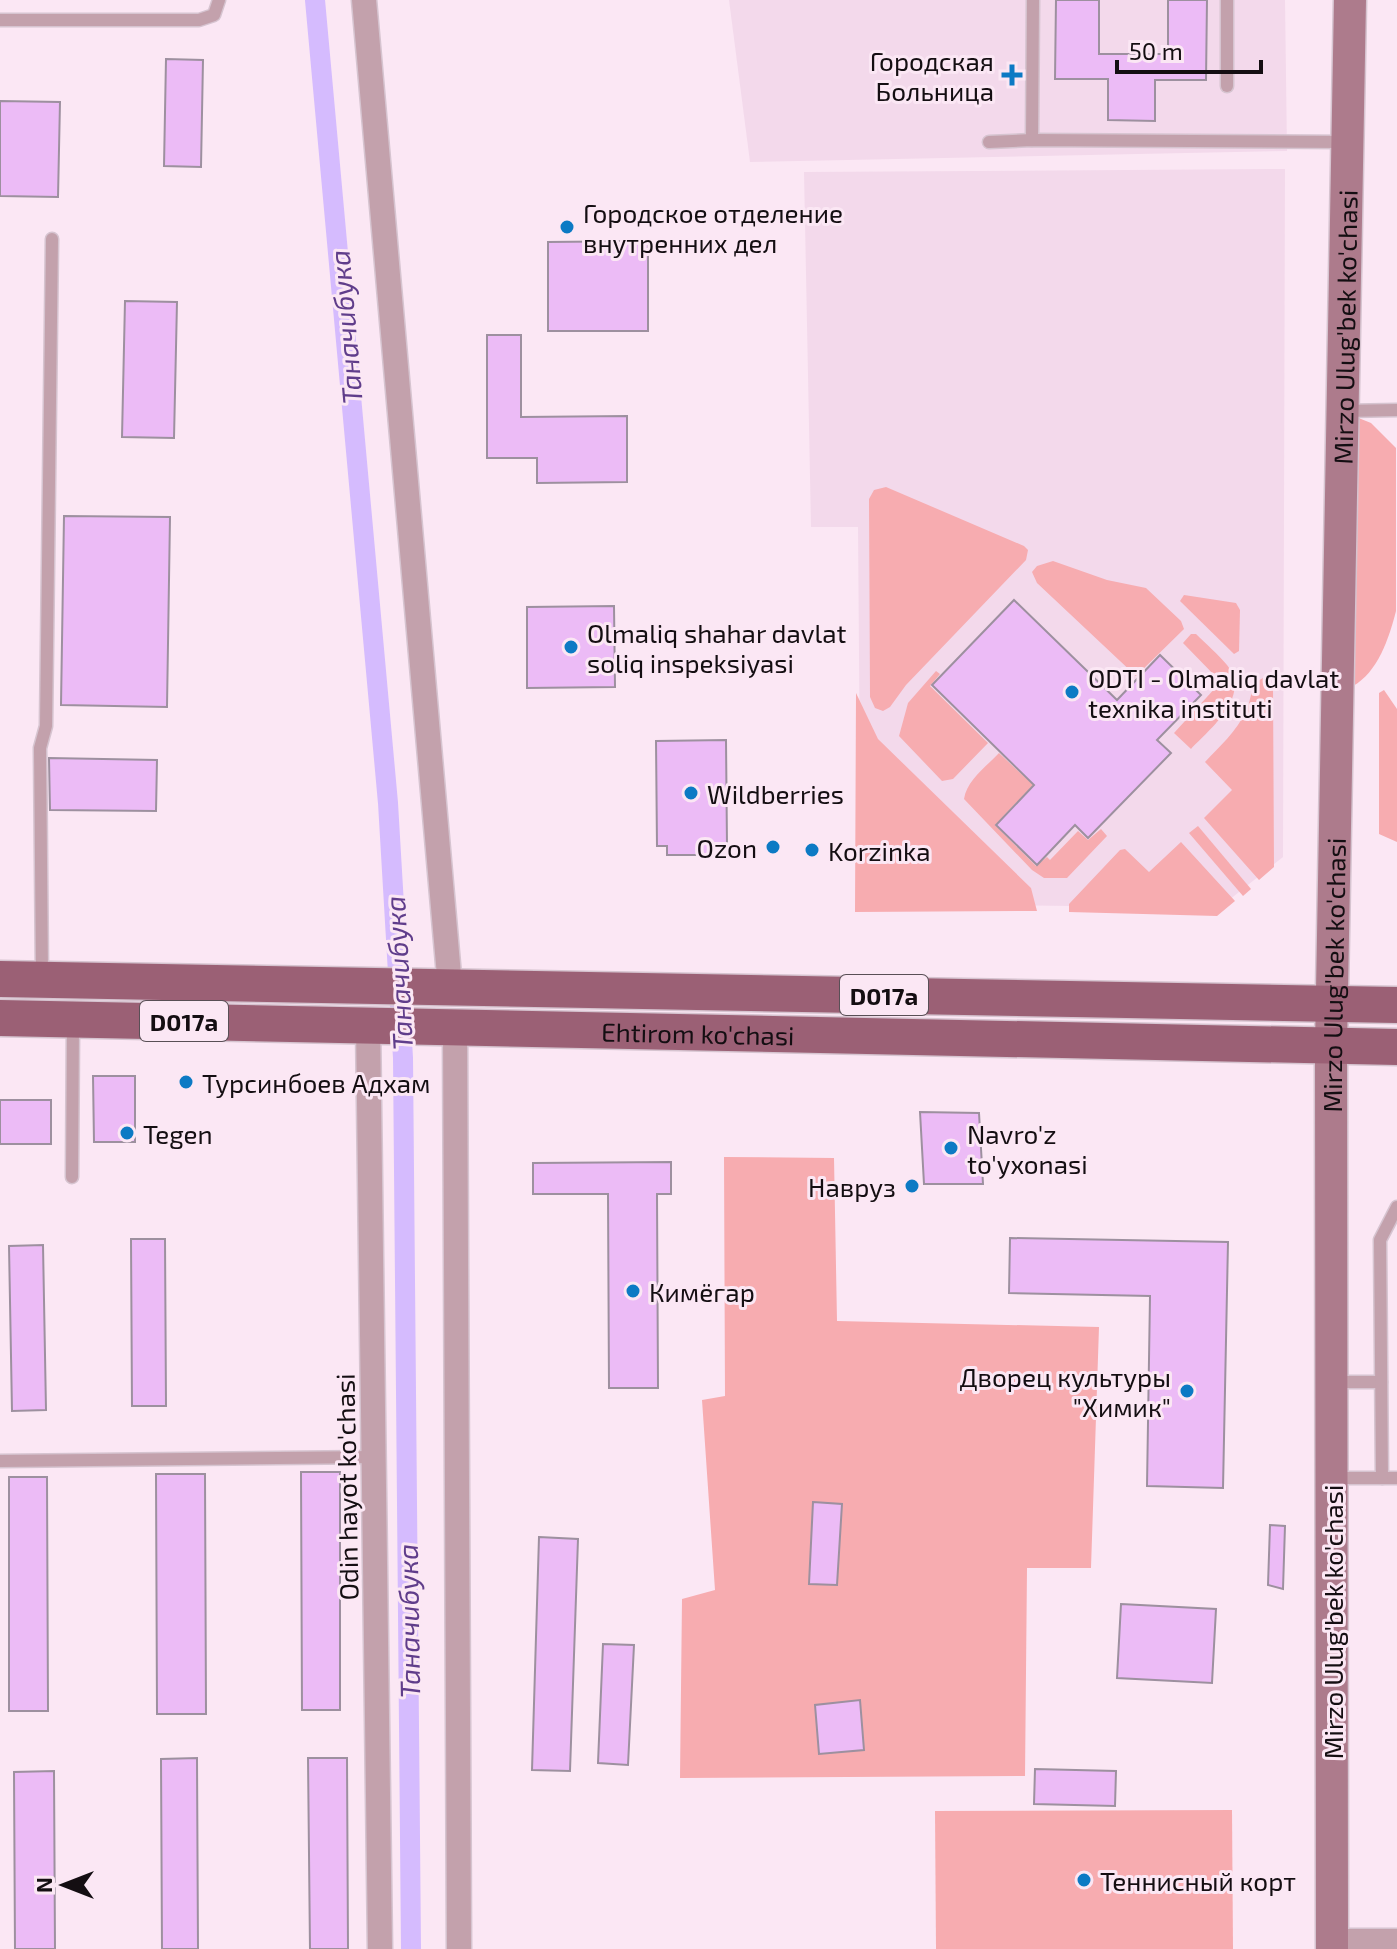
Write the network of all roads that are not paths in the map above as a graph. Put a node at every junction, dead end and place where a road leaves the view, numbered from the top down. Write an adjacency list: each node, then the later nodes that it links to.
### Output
1 (219, 0): 6 (lane)
2 (364, 0): 16 (street)
3 (1033, 0): 8 (lane)
4 (1227, 0): 7 (lane)
5 (1350, 0): 10 (main road, Mirzo Ulug'bek ko'chasi)
6 (0, 20)
7 (1227, 86)
8 (1032, 140): 9 (lane); 10 (lane)
9 (989, 142)
10 (1348, 142): 13 (main road, Mirzo Ulug'bek ko'chasi)
11 (52, 239): 15 (lane)
12 (1397, 410): 13 (lane)
13 (1343, 411): 17 (main road, Mirzo Ulug'bek ko'chasi)
14 (0, 979): 15 (main road, Ehtirom ko'chasi / D017a)
15 (42, 980): 16 (main road, Ehtirom ko'chasi / D017a)
16 (443, 986): 17 (main road, Ehtirom ko'chasi / D017a)
17 (1332, 1005): 18 (main road, Ehtirom ko'chasi / D017a); 23 (main road, Mirzo Ulug'bek ko'chasi)
18 (1397, 1005)
19 (0, 1018): 20 (main road, Ehtirom ko'chasi / D017a)
20 (73, 1020): 21 (main road, Ehtirom ko'chasi / D017a); 25 (lane)
21 (368, 1024): 22 (main road, Ehtirom ko'chasi / D017a); 29 (street, Odin hayot ko'chasi)
22 (455, 1026): 23 (main road, Ehtirom ko'chasi / D017a); 37 (street)
23 (1331, 1046): 24 (main road, Ehtirom ko'chasi / D017a); 27 (main road, Mirzo Ulug'bek ko'chasi)
24 (1397, 1047)
25 (72, 1177)
26 (1397, 1207): 28 (lane)
27 (1331, 1382): 28 (lane); 31 (main road, Mirzo Ulug'bek ko'chasi)
28 (1381, 1382): 32 (lane)
29 (374, 1457): 30 (lane); 36 (street, Odin hayot ko'chasi)
30 (0, 1461)
31 (1331, 1478): 32 (lane); 35 (main road, Mirzo Ulug'bek ko'chasi)
32 (1382, 1478): 33 (lane)
33 (1397, 1478)
34 (1397, 1941): 35 (street)
35 (1332, 1945)
36 (380, 1949)
37 (459, 1949)

